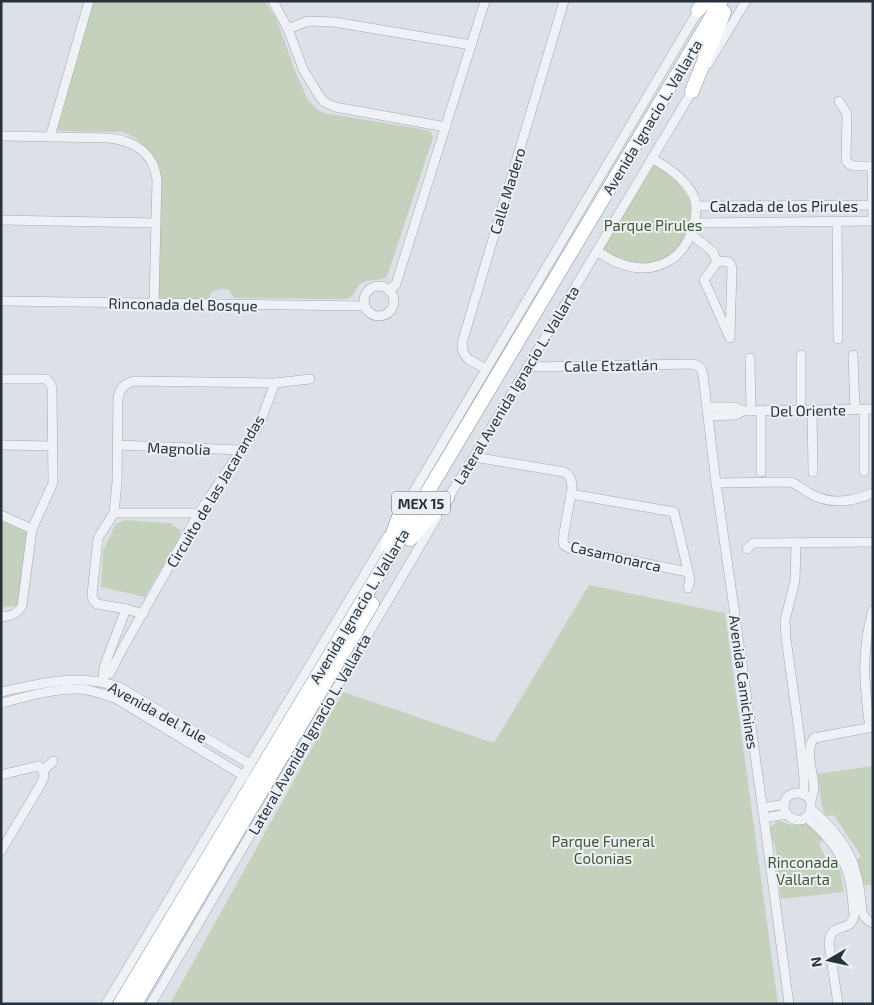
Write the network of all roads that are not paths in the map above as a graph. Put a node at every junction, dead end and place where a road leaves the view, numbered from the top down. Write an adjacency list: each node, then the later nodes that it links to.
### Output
1 (89, 1): 14 (street)
2 (273, 1): 8 (street)
3 (485, 1): 9 (street)
4 (564, 1): 37 (street, Calle Madero)
5 (746, 1): 10 (street, Lateral Avenida Ignacio L. Vallarta)
6 (703, 4): 37 (street)
7 (725, 5): 10 (highway); 63 (highway, Avenida Ignacio L. Vallarta / MEX 15); 68 (highway, Avenida Ignacio L. Vallarta / MEX 15)
8 (288, 28): 9 (street); 12 (street)
9 (471, 45): 12 (street)
10 (692, 91): 15 (street, Lateral Avenida Ignacio L. Vallarta)
11 (839, 101): 16 (street)
12 (446, 127): 27 (street)
13 (1, 136): 14 (street)
14 (50, 137): 22 (street)
15 (652, 158): 18 (street, Calzada de los Pirules); 25 (street, Lateral Avenida Ignacio L. Vallarta)
16 (872, 166): 17 (street)
17 (873, 205): 18 (street, Calzada de los Pirules); 20 (street)
18 (696, 206): 23 (street, Calzada de los Pirules)
19 (1, 220): 22 (street)
20 (873, 221): 21 (street, Calzada de los Pirules)
21 (838, 222): 23 (street, Calzada de los Pirules); 31 (street)
22 (156, 223): 29 (street)
23 (694, 223): 24 (street, Calzada de los Pirules)
24 (691, 234): 25 (street, Calzada de los Pirules); 26 (street)
25 (597, 251): 36 (street, Lateral Avenida Ignacio L. Vallarta)
26 (717, 262): 26 (street)
27 (390, 291): 30 (street); 30 (street)
28 (1, 302): 29 (street, Rinconada del Bosque)
29 (154, 303): 30 (street, Rinconada del Bosque)
30 (365, 306)
31 (838, 339)
32 (801, 355): 41 (street)
33 (853, 355): 43 (street)
34 (750, 358): 45 (street)
35 (694, 364): 36 (street, Calle Etzatlán); 44 (street, Avenida Camichines)
36 (527, 367): 50 (street, Lateral Avenida Ignacio L. Vallarta)
37 (486, 369): 61 (street)
38 (1, 379): 48 (street)
39 (310, 380): 40 (street)
40 (275, 383): 47 (street); 49 (street, Circuito de las Jacarandas)
41 (801, 410): 42 (street, Del Oriente); 45 (street, Del Oriente)
42 (812, 410): 43 (street, Del Oriente); 53 (street)
43 (864, 410): 51 (street)
44 (709, 411): 45 (street, Del Oriente); 54 (street, Avenida Camichines)
45 (751, 411): 52 (street)
46 (1, 445): 48 (street)
47 (118, 445): 49 (street, Magnolia); 58 (street)
48 (52, 446): 62 (street)
49 (241, 450): 59 (street, Circuito de las Jacarandas)
50 (474, 457): 56 (street, Casamonarca); 57 (street, Lateral Avenida Ignacio L. Vallarta)
51 (864, 471)
52 (761, 472)
53 (813, 472)
54 (716, 483): 55 (street); 93 (street, Avenida Camichines)
55 (873, 493)
56 (571, 494): 67 (street, Casamonarca); 67 (street, Casamonarca)
57 (447, 498): 63 (highway); 103 (street, Lateral Avenida Ignacio L. Vallarta)
58 (114, 513): 59 (street); 70 (street)
59 (199, 513): 72 (street, Circuito de las Jacarandas)
60 (1, 515): 62 (street)
61 (399, 517): 68 (highway); 86 (street)
62 (32, 529): 73 (street)
63 (410, 539): 102 (highway, Avenida Ignacio L. Vallarta / MEX 15)
64 (873, 542): 65 (street)
65 (796, 543): 66 (street); 83 (street)
66 (747, 549)
67 (688, 572): 69 (street, Casamonarca)
68 (375, 580): 101 (highway, Avenida Ignacio L. Vallarta / MEX 15)
69 (688, 588)
70 (126, 609): 72 (street); 74 (street, Circuito de las Jacarandas)
71 (873, 610): 82 (street)
72 (143, 614): 75 (street, Circuito de las Jacarandas)
73 (1, 617)
74 (120, 625): 75 (street); 76 (street, Circuito de las Jacarandas)
75 (133, 630): 77 (street, Circuito de las Jacarandas)
76 (110, 648): 77 (street); 78 (street, Circuito de las Jacarandas)
77 (121, 652): 78 (street, Circuito de las Jacarandas)
78 (104, 679): 79 (street, Avenida del Tule); 80 (street, Circuito de las Jacarandas); 86 (street, Avenida del Tule)
79 (1, 692)
80 (100, 693): 81 (street, Avenida del Tule); 90 (street, Avenida del Tule)
81 (1, 703)
82 (872, 727): 84 (street)
83 (799, 732): 84 (street); 87 (street)
84 (814, 738): 87 (street)
85 (53, 761): 88 (street)
86 (250, 764): 90 (street)
87 (807, 764): 91 (street); 94 (street)
88 (43, 770): 89 (street); 97 (street)
89 (1, 775)
90 (244, 776): 100 (street)
91 (802, 793): 92 (street); 94 (street)
92 (784, 804): 93 (street); 95 (street)
93 (762, 808): 96 (street, Avenida Camichines)
94 (810, 809): 95 (street); 98 (street)
95 (787, 814): 96 (street)
96 (764, 818): 104 (street, Avenida Camichines)
97 (1, 851)
98 (856, 896): 99 (street); 105 (street)
99 (873, 923)
100 (106, 1004)
101 (120, 1004)
102 (136, 1004)
103 (151, 1004)
104 (789, 1004)
105 (838, 1004)

